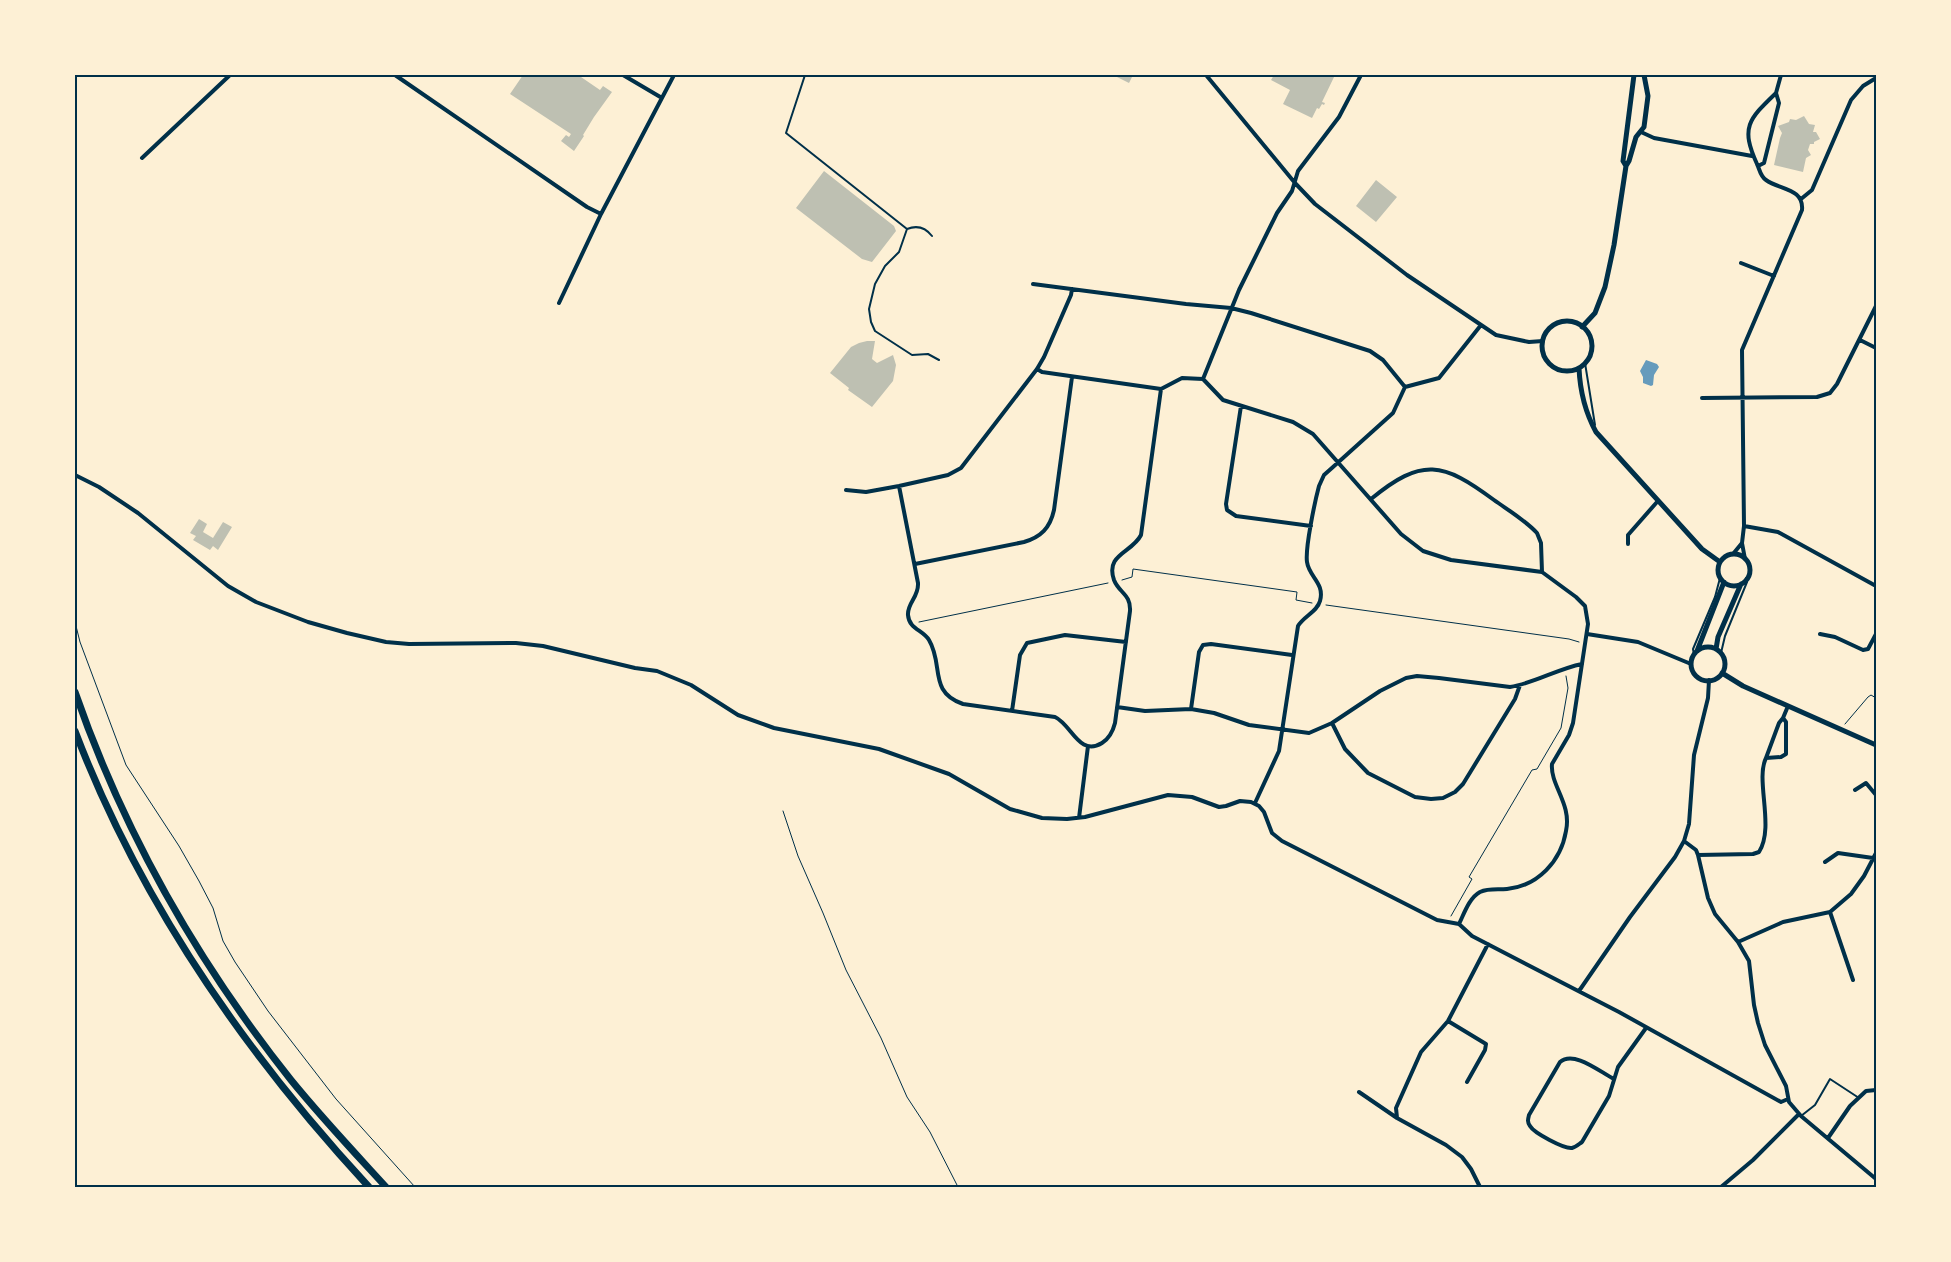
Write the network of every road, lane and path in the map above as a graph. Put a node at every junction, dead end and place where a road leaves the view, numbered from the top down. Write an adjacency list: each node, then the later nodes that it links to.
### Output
1 (230, 75): 19 (street)
2 (395, 75): 24 (street)
3 (623, 75): 15 (street)
4 (674, 75): 15 (street)
5 (805, 75): 25 (lane)
6 (1206, 75): 22 (street)
7 (1361, 75): 22 (street)
8 (1634, 75): 12 (street)
9 (1644, 75): 13 (street)
10 (1781, 75): 14 (street)
11 (1876, 78): 23 (street)
12 (1633, 84): 13 (street); 16 (street)
13 (1645, 84): 17 (street)
14 (1776, 94): 18 (street); 21 (street)
15 (662, 98): 24 (street)
16 (1627, 132): 17 (street); 20 (street)
17 (1639, 134): 18 (street); 20 (street)
18 (1752, 156): 21 (street)
19 (142, 158)
20 (1626, 166): 35 (street)
21 (1758, 166): 23 (street)
22 (1295, 183): 33 (street); 34 (street)
23 (1801, 200): 28 (street)
24 (601, 214): 31 (street)
25 (907, 228): 26 (lane); 39 (lane)
26 (932, 236)
27 (1741, 262): 28 (street)
28 (1774, 276): 48 (street)
29 (1033, 284): 30 (street)
30 (1072, 289): 33 (street); 41 (street)
31 (559, 303)
32 (1876, 306): 36 (street)
33 (1231, 308): 44 (street); 45 (street)
34 (1481, 325): 37 (street); 45 (street)
35 (1582, 327): 37 (street); 40 (street)
36 (1860, 340): 38 (street); 48 (street)
37 (1543, 341): 42 (street)
38 (1876, 348)
39 (939, 360)
40 (1585, 363): 42 (street); 50 (lane)
41 (1037, 368): 43 (street); 53 (street)
42 (1579, 368): 50 (street)
43 (1072, 377): 46 (street); 64 (street)
44 (1203, 379): 46 (street); 49 (street)
45 (1405, 387): 51 (street)
46 (1161, 390): 68 (street)
47 (1702, 398): 48 (street)
48 (1742, 398): 58 (street)
49 (1241, 406): 51 (street); 57 (street)
50 (1596, 432): 56 (street)
51 (1338, 461): 55 (street); 57 (street)
52 (75, 475): 106 (street)
53 (898, 486): 54 (street); 64 (street)
54 (846, 490)
55 (1371, 499): 65 (street); 65 (street)
56 (1657, 502): 60 (street); 63 (street)
57 (1311, 526): 71 (street)
58 (1744, 526): 59 (street); 70 (street)
59 (1742, 543): 61 (street); 62 (street)
60 (1628, 544)
61 (1733, 554): 62 (street); 63 (street)
62 (1745, 559): 66 (street)
63 (1720, 562): 67 (street)
64 (915, 564): 73 (street)
65 (1542, 572): 74 (street)
66 (1746, 578): 69 (street); 79 (lane)
67 (1722, 580): 69 (street); 80 (street)
68 (1115, 582): 71 (path); 73 (path); 77 (street)
69 (1742, 583): 79 (street)
70 (1876, 586)
71 (1319, 604): 78 (path); 81 (street)
72 (75, 622): 133 (path)
73 (910, 624): 93 (street)
74 (1587, 634): 78 (street); 83 (street)
75 (1820, 634): 76 (street)
76 (1876, 634)
77 (1126, 642): 91 (street); 93 (street)
78 (1586, 643): 82 (street)
79 (1719, 651): 80 (street); 85 (street)
80 (1696, 653): 83 (street)
81 (1292, 655): 92 (street); 97 (street)
82 (1582, 664): 84 (street); 114 (street)
83 (1691, 664): 86 (street)
84 (1567, 667): 87 (street); 113 (path)
85 (1722, 673): 86 (street); 90 (street)
86 (1709, 680): 107 (street)
87 (1520, 685): 95 (street); 95 (street)
88 (75, 692): 132 (highway)
89 (1876, 698): 96 (path)
90 (1788, 706): 94 (street); 96 (street)
91 (1117, 708): 92 (street); 100 (street)
92 (1191, 709): 97 (street)
93 (1012, 711): 100 (street)
94 (1783, 718): 101 (street); 101 (street)
95 (1332, 722): 97 (street)
96 (1842, 729): 99 (street)
97 (1282, 730): 104 (street)
98 (75, 731): 131 (highway)
99 (1876, 745)
100 (1088, 746): 106 (street)
101 (1766, 758): 109 (street)
102 (1855, 790): 103 (street)
103 (1876, 795)
104 (1255, 803): 106 (street); 113 (street)
105 (784, 811): 134 (path)
106 (1079, 818)
107 (1684, 841): 109 (street); 118 (street)
108 (1876, 854): 110 (street)
109 (1698, 855): 115 (street)
110 (1873, 858): 111 (street); 112 (street)
111 (1825, 862)
112 (1830, 912): 115 (street); 117 (street)
113 (1449, 921): 114 (street)
114 (1459, 924): 116 (street)
115 (1738, 942): 126 (street)
116 (1488, 944): 118 (street); 119 (street)
117 (1853, 980)
118 (1579, 991): 120 (street)
119 (1448, 1021): 122 (street); 128 (street)
120 (1646, 1028): 121 (street); 126 (street)
121 (1614, 1079): 121 (street)
122 (1467, 1082)
123 (1876, 1090): 125 (street)
124 (1359, 1092): 128 (street)
125 (1859, 1098): 127 (lane); 129 (street)
126 (1788, 1099): 127 (street)
127 (1800, 1115): 129 (street); 136 (street)
128 (1397, 1118): 135 (street)
129 (1828, 1138): 130 (street)
130 (1876, 1179)
131 (369, 1187)
132 (386, 1187)
133 (415, 1187)
134 (958, 1187)
135 (1480, 1187)
136 (1720, 1187)

